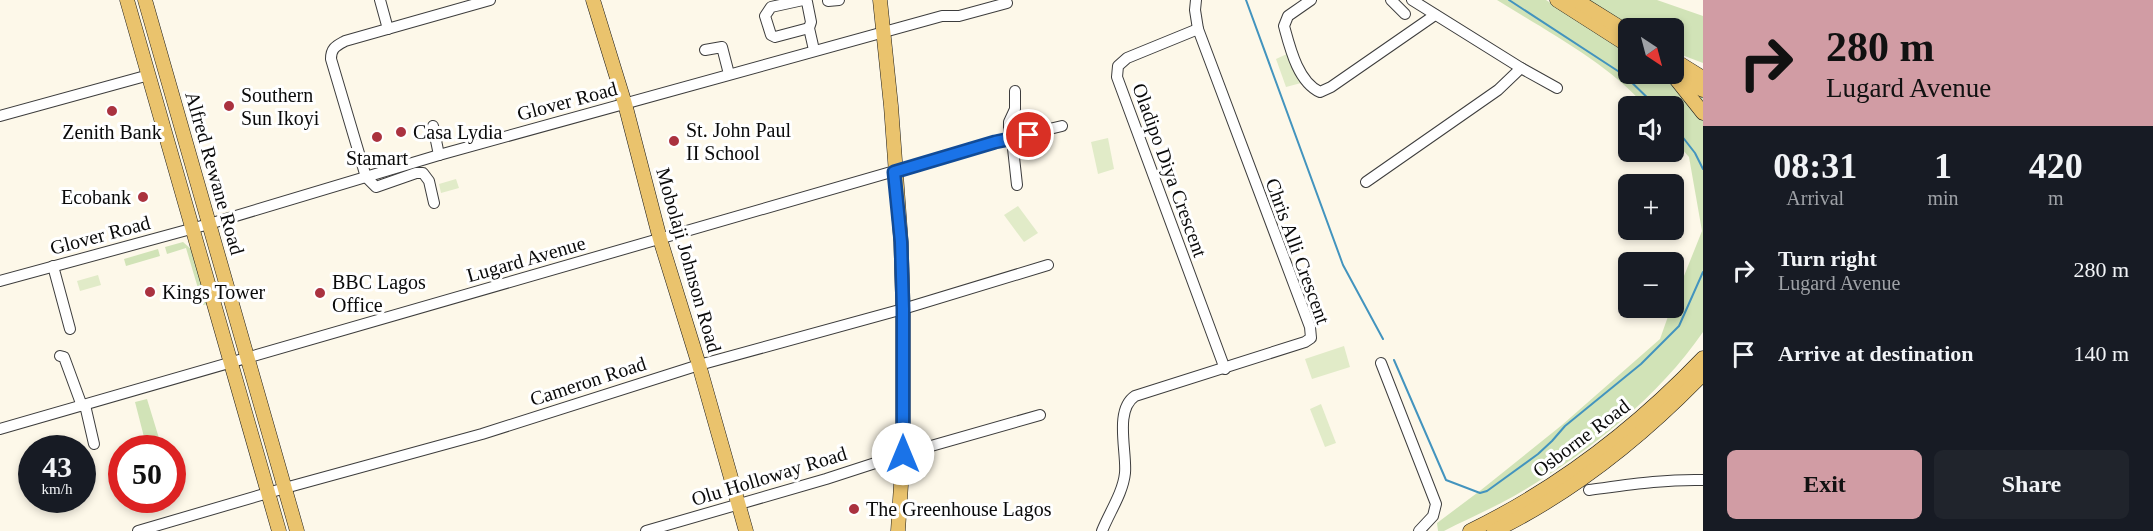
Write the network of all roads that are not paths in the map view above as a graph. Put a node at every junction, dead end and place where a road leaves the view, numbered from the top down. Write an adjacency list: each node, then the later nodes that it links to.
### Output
1 (127, 0): 24 (main road, Alfred Rewane Road)
2 (145, 0): 23 (main road, Alfred Rewane Road)
3 (380, 0): 19 (street)
4 (490, 0): 19 (street)
5 (593, 0): 35 (main road, Mobolaji Johnson Road)
6 (803, 0): 18 (street); 18 (street)
7 (880, 0): 21 (main road)
8 (1197, 0): 20 (street, Chris Alli Crescent)
9 (1311, 0): 16 (street)
10 (1391, 0): 15 (street)
11 (1412, 0): 16 (street)
12 (1557, 0): 22 (main road)
13 (1576, 0): 17 (main road)
14 (1007, 3): 21 (street, Glover Road)
15 (1405, 14)
16 (1435, 15): 27 (street)
17 (1618, 26)
18 (808, 28): 26 (street)
19 (388, 29): 45 (street)
20 (1198, 29): 64 (street, Oladipo Diya Crescent); 64 (street, Chris Alli Crescent)
21 (884, 30): 26 (street, Glover Road); 44 (main road)
22 (1618, 39)
23 (159, 48): 24 (main road); 36 (main road, Alfred Rewane Road)
24 (141, 50): 31 (main road, Alfred Rewane Road)
25 (705, 50): 30 (street)
26 (814, 50): 30 (street, Glover Road)
27 (1521, 68): 33 (street); 46 (street)
28 (1684, 73): 32 (main road)
29 (1684, 73): 32 (main road)
30 (729, 74): 35 (street, Glover Road)
31 (149, 75): 37 (main road, Alfred Rewane Road); 39 (street)
32 (1698, 79): 38 (main road)
33 (1557, 88)
34 (1015, 92): 42 (street)
35 (625, 104): 43 (street, Glover Road); 51 (main road, Mobolaji Johnson Road)
36 (176, 106): 37 (main road); 49 (main road, Alfred Rewane Road)
37 (158, 107): 50 (main road, Alfred Rewane Road)
38 (1703, 113)
39 (0, 116)
40 (433, 126): 43 (street)
41 (1062, 126): 42 (street, Lugard Avenue)
42 (1011, 139): 44 (street, Lugard Avenue); 47 (street)
43 (439, 155): 45 (street, Glover Road)
44 (894, 172): 51 (street, Lugard Avenue); 55 (main road)
45 (366, 177): 48 (street); 49 (street, Glover Road)
46 (1366, 182)
47 (1017, 185)
48 (434, 203)
49 (209, 224): 50 (street, Glover Road); 59 (main road, Alfred Rewane Road)
50 (192, 228): 53 (street, Glover Road); 61 (main road, Alfred Rewane Road)
51 (660, 239): 59 (street, Lugard Avenue); 63 (main road, Mobolaji Johnson Road)
52 (1048, 265): 55 (street, Cameron Road)
53 (53, 266): 54 (street, Glover Road); 56 (street)
54 (0, 281)
55 (903, 309): 63 (street, Cameron Road); 71 (main road)
56 (70, 329)
57 (1703, 346): 66 (main road)
58 (60, 356): 67 (street)
59 (249, 358): 61 (street, Lugard Avenue); 73 (main road, Alfred Rewane Road)
60 (1703, 358): 66 (main road, Osborne Road)
61 (231, 363): 67 (street, Lugard Avenue); 75 (main road, Alfred Rewane Road)
62 (1381, 363): 84 (street)
63 (699, 365): 73 (street, Cameron Road); 76 (main road, Mobolaji Johnson Road)
64 (1225, 369): 83 (street, Chris Alli Crescent)
65 (1703, 374): 86 (main road, Osborne Road)
66 (1672, 390): 85 (main road, Osborne Road)
67 (83, 405): 69 (street, Lugard Avenue); 70 (street)
68 (1040, 416): 71 (street, Olu Holloway Road)
69 (0, 429)
70 (91, 435)
71 (903, 454): 76 (street, Olu Holloway Road); 82 (main road)
72 (1703, 480): 74 (street)
73 (285, 488): 75 (street, Cameron Road); 79 (main road, Alfred Rewane Road)
74 (1589, 490)
75 (268, 494): 77 (street, Cameron Road); 78 (main road, Alfred Rewane Road)
76 (739, 505): 80 (street, Olu Holloway Road); 81 (main road, Mobolaji Johnson Road)
77 (138, 531)
78 (279, 531)
79 (297, 531)
80 (646, 531)
81 (746, 531)
82 (898, 531)
83 (1102, 531)
84 (1419, 531)
85 (1470, 531)
86 (1494, 531)

